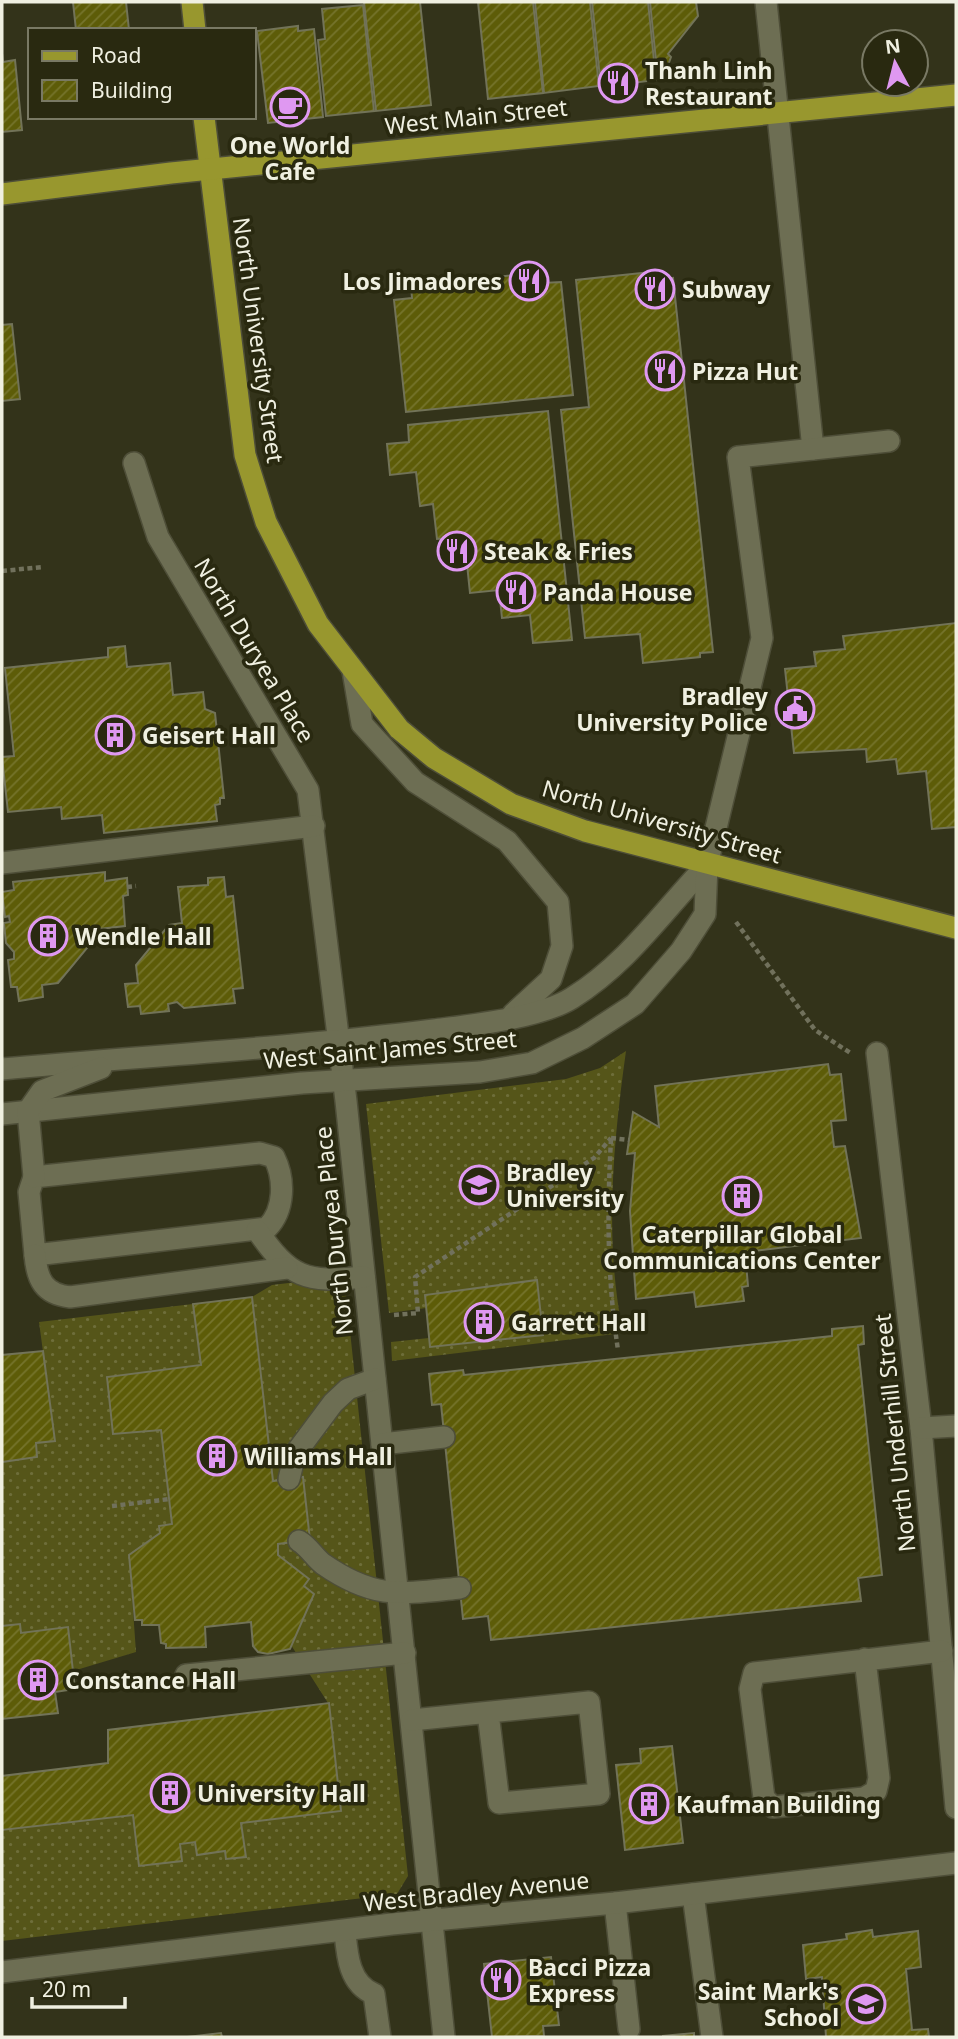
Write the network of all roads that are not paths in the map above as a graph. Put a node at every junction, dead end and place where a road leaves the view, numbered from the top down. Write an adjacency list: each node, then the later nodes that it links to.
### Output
1 (192, 2): 3 (main road)
2 (766, 2): 5 (street)
3 (195, 28)
4 (956, 94): 5 (main road, West Main Street)
5 (778, 113): 7 (main road, West Main Street); 10 (street)
6 (204, 119): 7 (main road, North University Street)
7 (210, 170): 8 (main road, West Main Street); 12 (main road, North University Street)
8 (2, 194)
9 (889, 441): 10 (street)
10 (813, 449): 15 (street)
11 (134, 463): 13 (street, North Duryea Place)
12 (352, 671): 15 (main road, North University Street); 17 (street)
13 (314, 826): 14 (street); 18 (street, North Duryea Place)
14 (2, 863)
15 (707, 865): 16 (main road, North University Street); 17 (street, West Saint James Street); 22 (street, West Saint James Street)
16 (956, 928)
17 (506, 1020): 18 (street, West Saint James Street)
18 (339, 1041): 20 (street, West Saint James Street); 22 (street, North Duryea Place)
19 (877, 1054): 32 (street, North Underhill Street)
20 (140, 1056): 21 (street, West Saint James Street); 23 (street)
21 (2, 1069)
22 (343, 1081): 23 (street, West Saint James Street); 29 (street, North Duryea Place)
23 (28, 1111): 24 (street, West Saint James Street); 25 (street)
24 (2, 1114)
25 (34, 1177): 26 (street); 27 (street)
26 (257, 1230): 27 (street); 28 (street)
27 (35, 1255): 28 (street)
28 (287, 1268): 29 (street)
29 (364, 1277): 30 (street, North Duryea Place)
30 (375, 1379): 34 (street, North Duryea Place); 35 (street)
31 (956, 1426): 32 (street)
32 (921, 1428): 39 (street, North Underhill Street)
33 (444, 1437): 34 (street)
34 (382, 1444): 38 (street, North Duryea Place)
35 (289, 1479)
36 (299, 1541): 38 (street)
37 (460, 1588): 38 (street)
38 (399, 1595): 40 (street, North Duryea Place)
39 (942, 1651): 41 (street); 45 (street, North Underhill Street)
40 (405, 1653): 42 (street); 44 (street, North Duryea Place)
41 (865, 1659): 41 (street)
42 (186, 1675)
43 (488, 1713): 43 (street); 44 (street)
44 (412, 1720): 49 (street, North Duryea Place)
45 (956, 1808)
46 (956, 1863): 47 (street, West Bradley Avenue)
47 (694, 1895): 48 (street, West Bradley Avenue); 55 (street)
48 (615, 1903): 49 (street, West Bradley Avenue); 52 (street)
49 (431, 1921): 50 (street, West Bradley Avenue); 54 (street, North Duryea Place)
50 (345, 1932): 51 (street, West Bradley Avenue); 53 (street)
51 (2, 1972)
52 (629, 2029)
53 (380, 2037)
54 (444, 2037)
55 (712, 2037)

